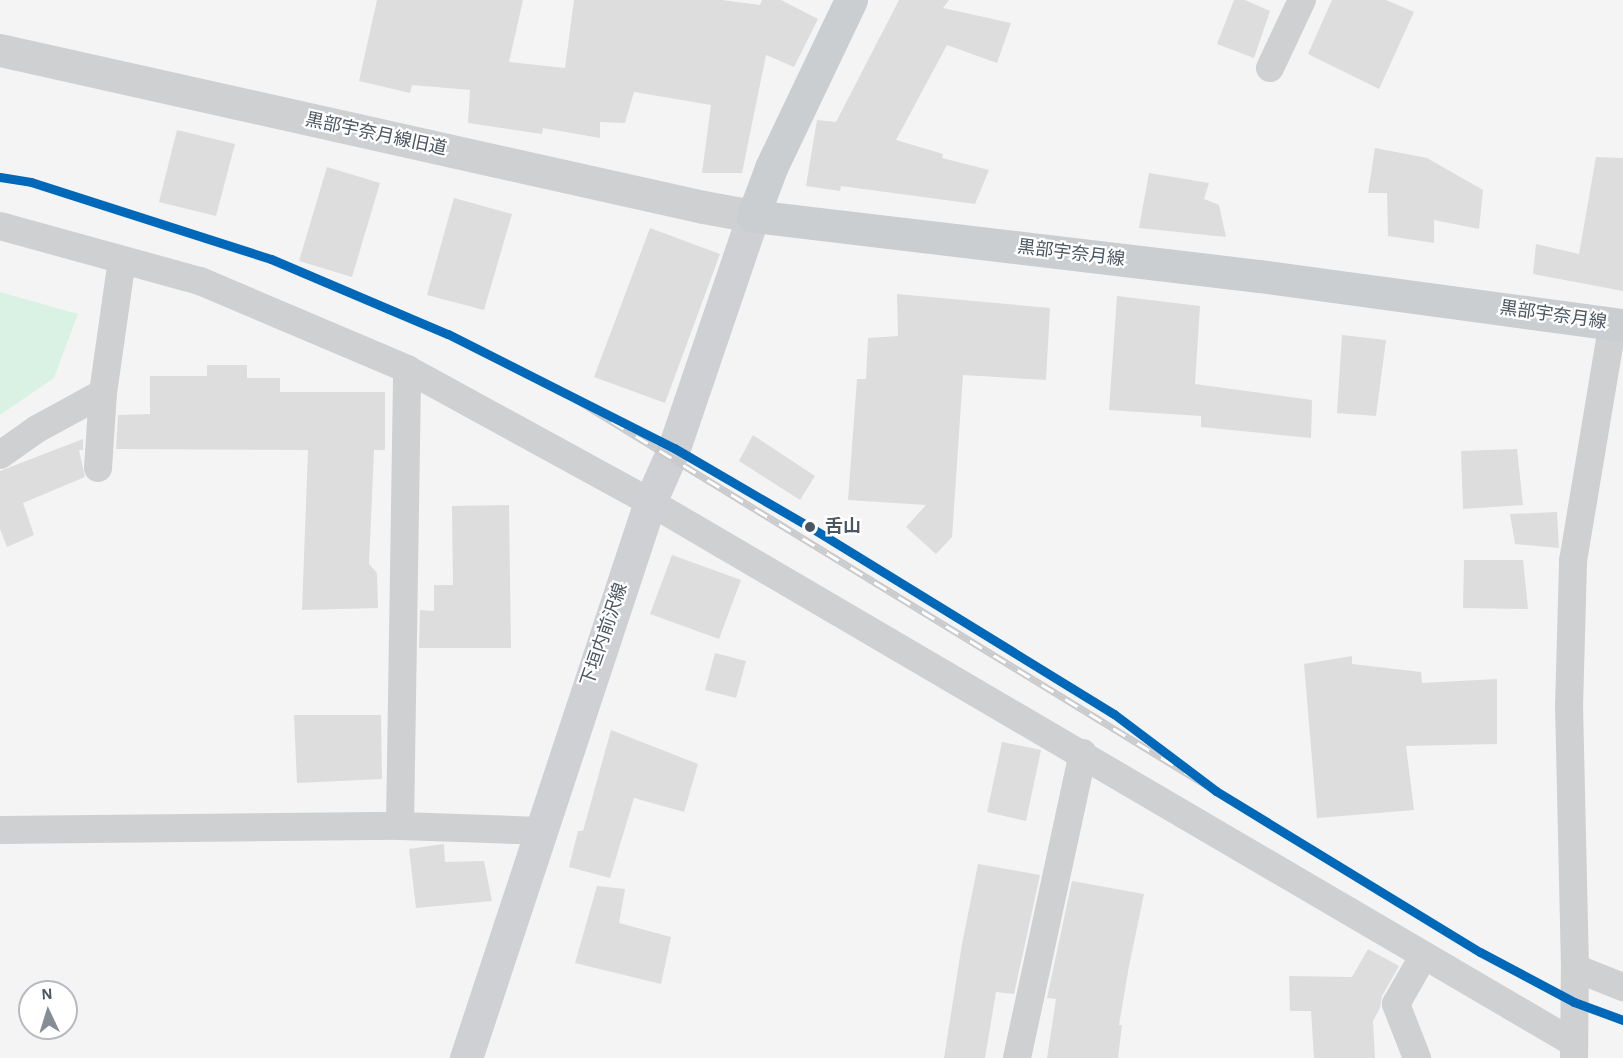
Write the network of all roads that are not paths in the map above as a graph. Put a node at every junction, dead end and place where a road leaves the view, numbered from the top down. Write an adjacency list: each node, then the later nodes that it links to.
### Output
1 (851, 0): 5 (main road)
2 (1302, 0): 4 (street)
3 (0, 50): 5 (street, 黒部宇奈月線旧道)
4 (1270, 68)
5 (753, 216): 8 (main road, 黒部宇奈月線); 13 (main road, 下垣内前沢線)
6 (0, 226): 7 (street)
7 (122, 260): 9 (street); 10 (street)
8 (1618, 324): 19 (street)
9 (407, 369): 13 (street); 15 (street)
10 (104, 393): 11 (street); 12 (street)
11 (0, 455)
12 (98, 468)
13 (650, 502): 14 (street); 17 (main road, 下垣内前沢線)
14 (1083, 753): 18 (street); 23 (street)
15 (400, 826): 16 (street); 17 (street)
16 (0, 830)
17 (540, 831): 22 (main road, 下垣内前沢線)
18 (1424, 955): 21 (street); 24 (street)
19 (1575, 968): 20 (street); 21 (street)
20 (1623, 987)
21 (1574, 1050)
22 (466, 1058)
23 (1017, 1058)
24 (1417, 1058)

